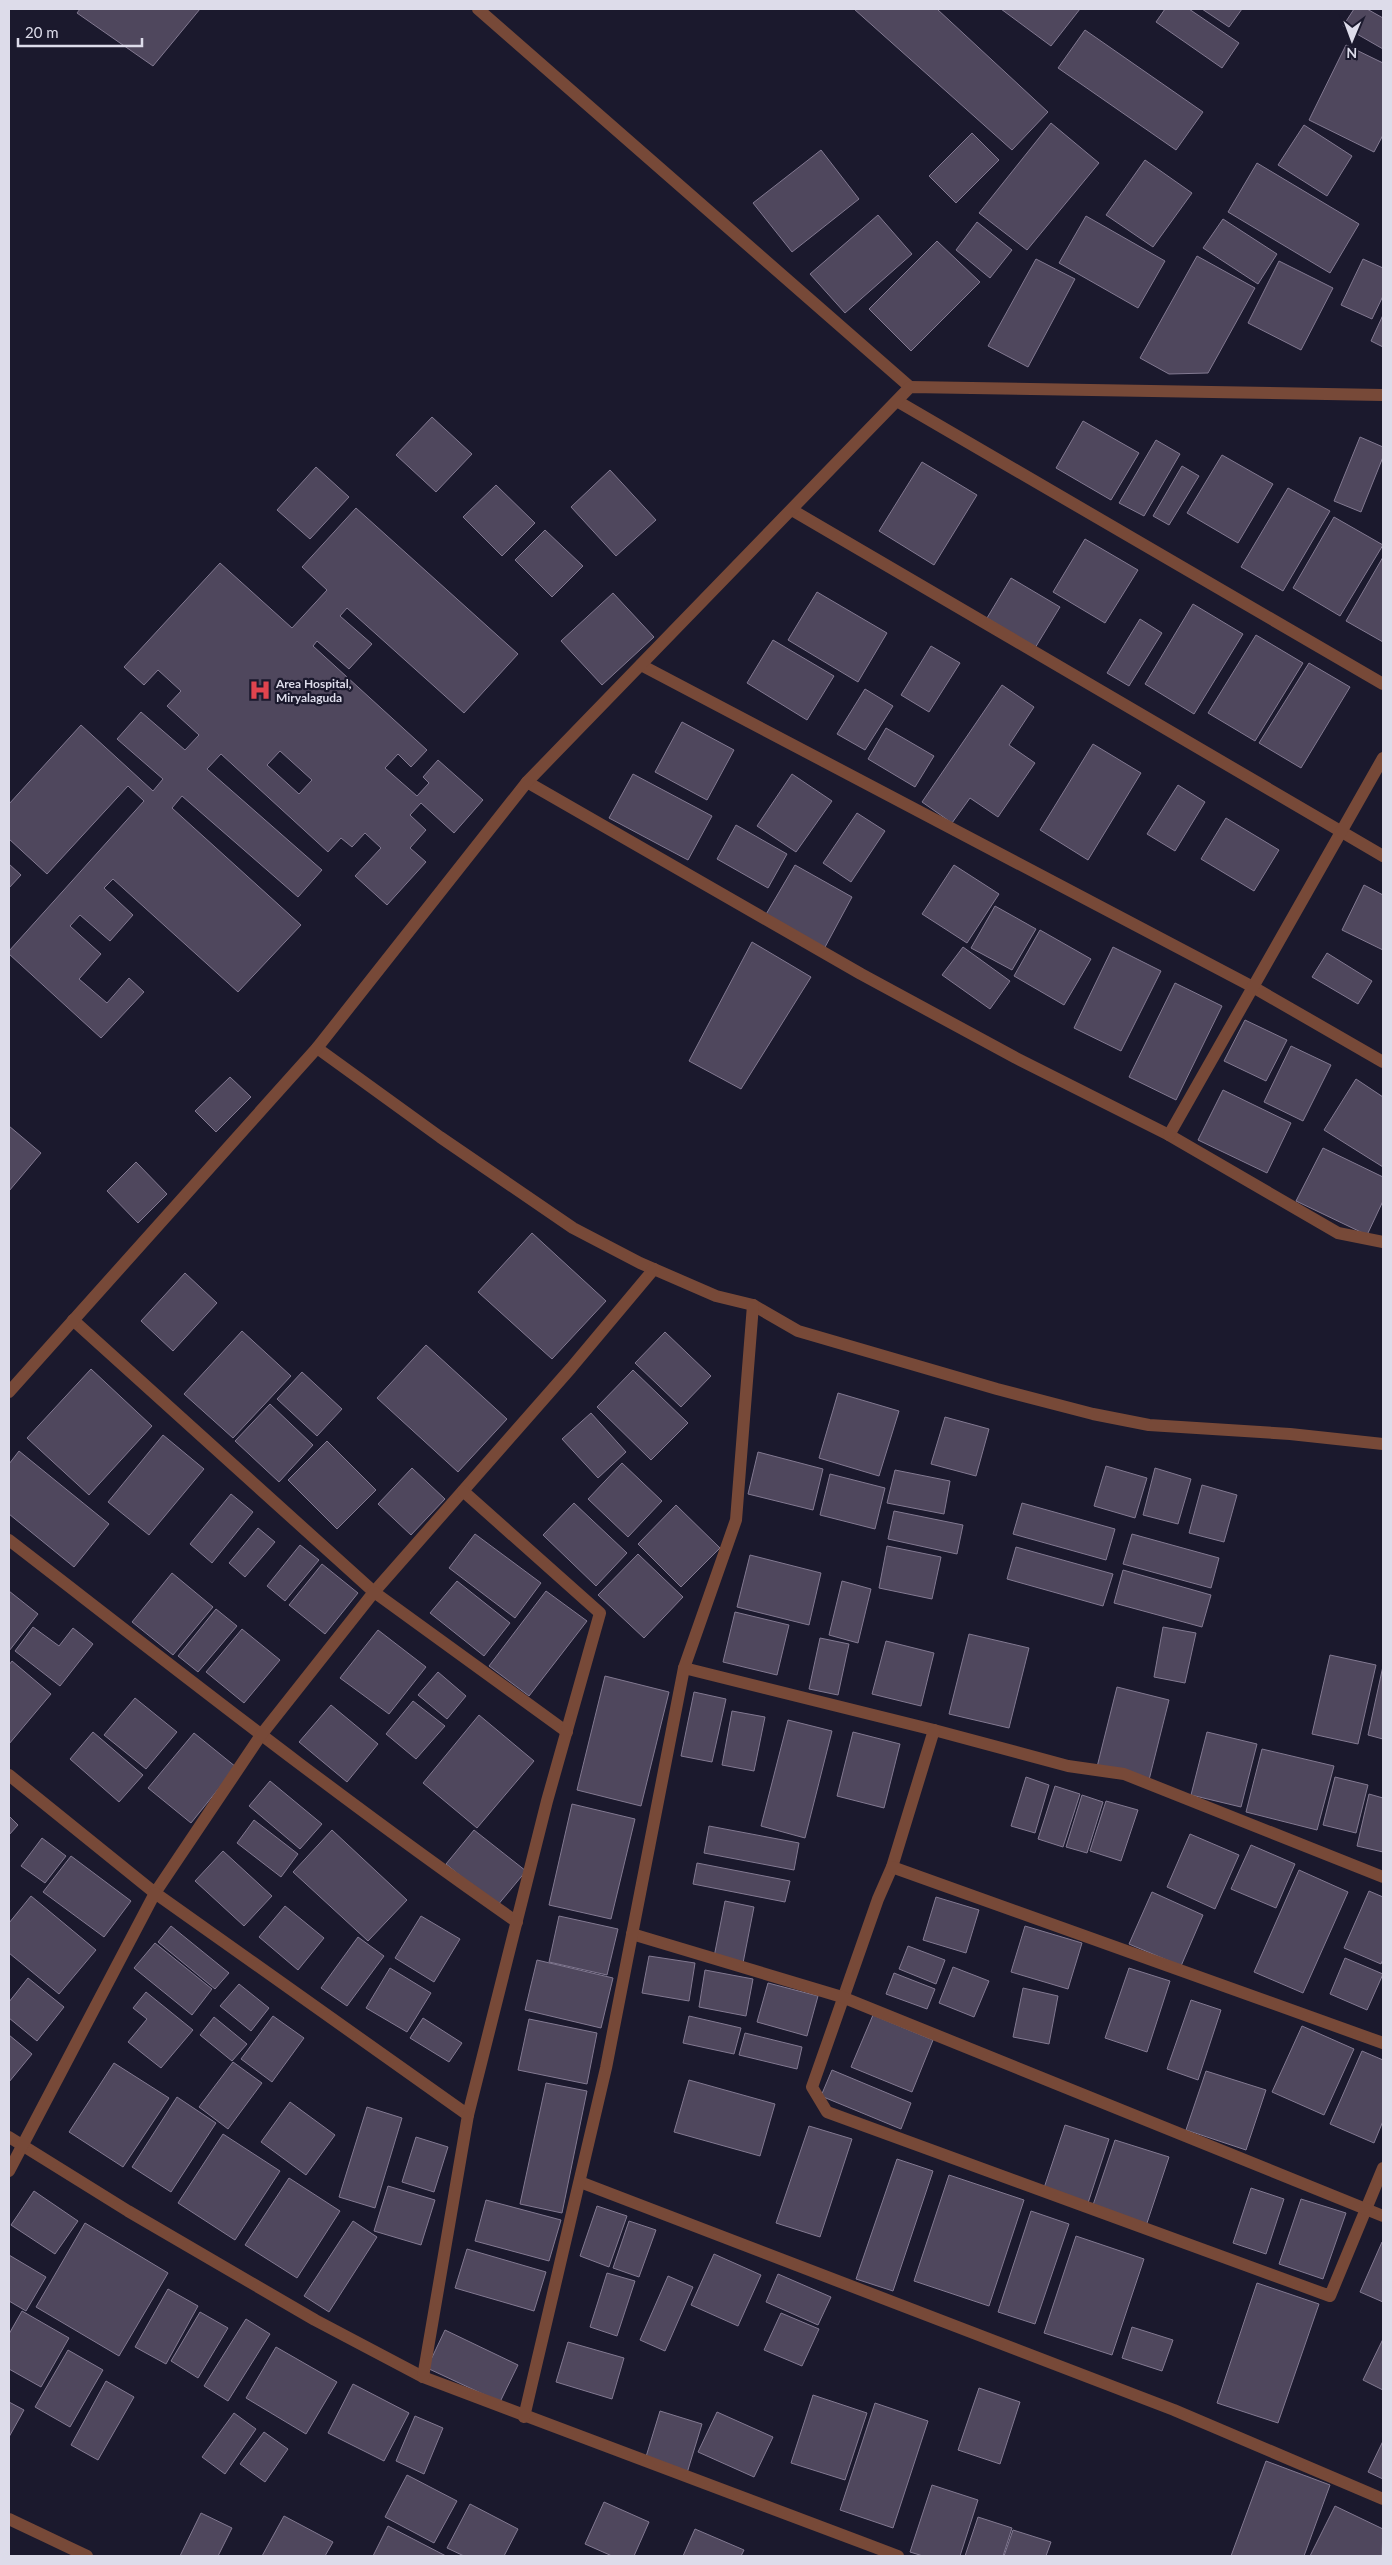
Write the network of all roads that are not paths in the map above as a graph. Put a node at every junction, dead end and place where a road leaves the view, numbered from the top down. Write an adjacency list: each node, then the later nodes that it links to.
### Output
1 (478, 9): 2 (street)
2 (910, 387): 3 (street); 4 (street)
3 (1383, 395)
4 (897, 401): 5 (street); 7 (street)
5 (792, 510): 6 (street); 10 (street)
6 (641, 665): 9 (street); 12 (street)
7 (1383, 684)
8 (1383, 758): 10 (street)
9 (527, 782): 13 (street); 15 (street)
10 (1341, 832): 11 (street); 12 (street)
11 (1383, 856)
12 (1253, 987): 14 (street); 15 (street)
13 (317, 1048): 17 (street); 19 (street)
14 (1383, 1062)
15 (1168, 1135): 16 (street)
16 (1383, 1242)
17 (654, 1268): 18 (street); 22 (street)
18 (753, 1305): 21 (street); 25 (street)
19 (73, 1320): 20 (street); 24 (street)
20 (9, 1392)
21 (1383, 1444)
22 (463, 1491): 24 (street); 27 (street)
23 (9, 1540): 28 (street)
24 (374, 1592): 27 (street); 28 (street)
25 (684, 1668): 26 (street); 34 (street)
26 (934, 1730): 30 (street); 31 (street)
27 (567, 1732): 33 (street)
28 (261, 1735): 32 (street); 33 (street)
29 (9, 1775): 32 (street)
30 (892, 1867): 35 (street); 36 (street)
31 (1383, 1877)
32 (155, 1893): 37 (street); 39 (street)
33 (517, 1922): 37 (street)
34 (632, 1934): 35 (street); 42 (street)
35 (842, 1997): 43 (street); 43 (street)
36 (1383, 2043)
37 (468, 2115): 45 (street)
38 (9, 2137): 39 (street)
39 (24, 2146): 41 (street); 45 (street)
40 (1383, 2168): 43 (street)
41 (9, 2171)
42 (580, 2182): 46 (street); 47 (street)
43 (1366, 2208): 44 (street)
44 (1383, 2216)
45 (423, 2377): 46 (street)
46 (524, 2417): 50 (street)
47 (1383, 2500)
48 (9, 2519): 49 (street)
49 (87, 2556)
50 (898, 2556)

